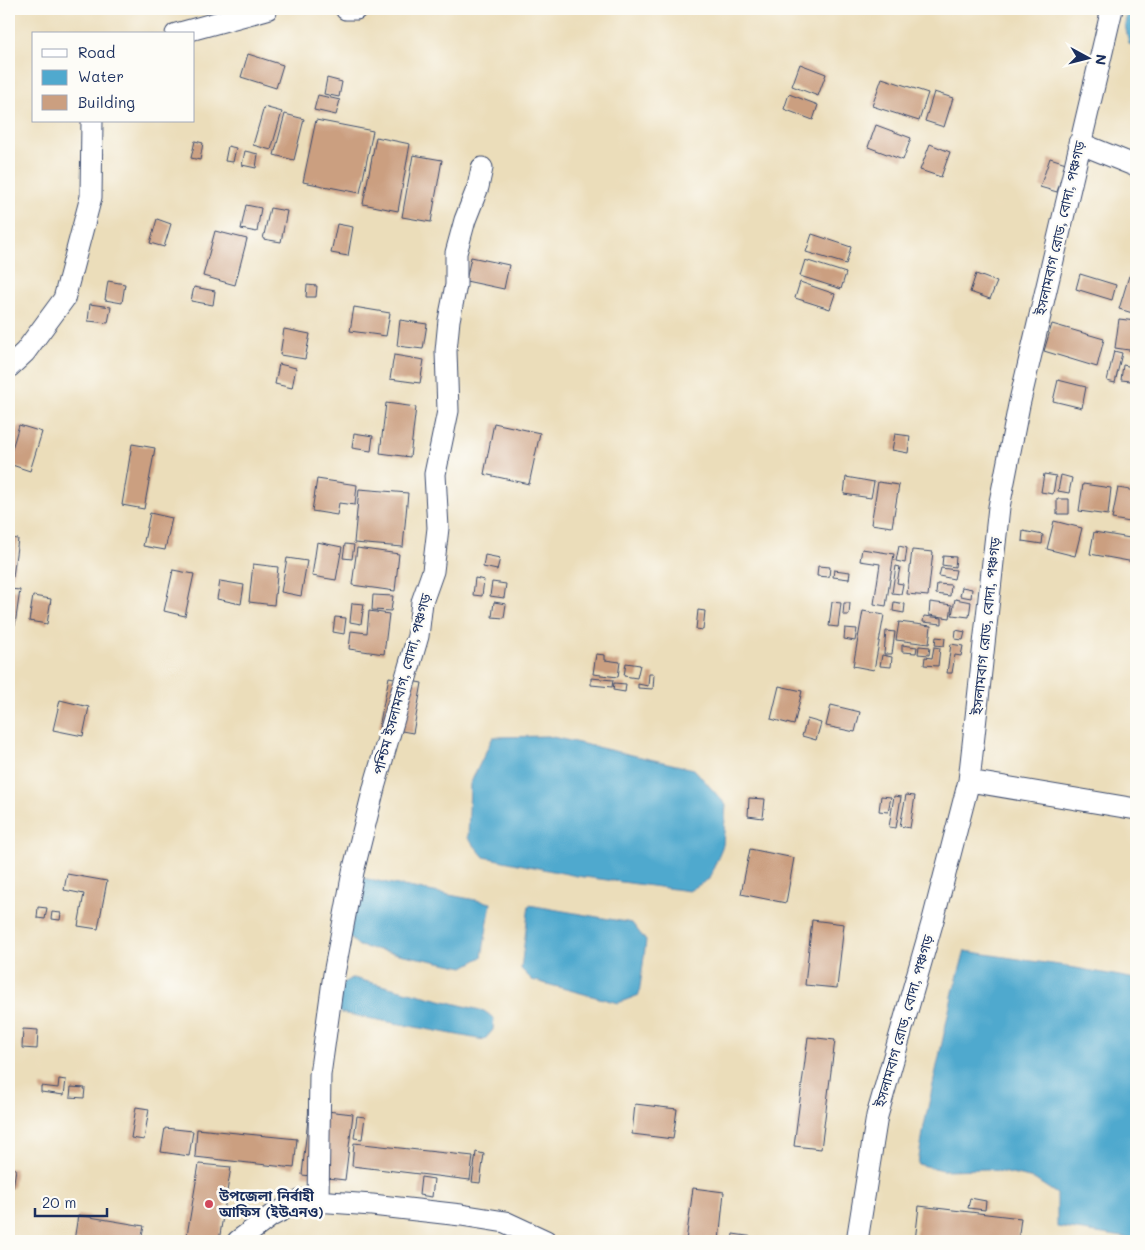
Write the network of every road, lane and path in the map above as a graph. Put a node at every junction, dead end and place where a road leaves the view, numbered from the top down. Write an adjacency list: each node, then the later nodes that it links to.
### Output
1 (266, 9): 5 (street)
2 (346, 9): 3 (street)
3 (356, 9)
4 (1112, 9): 7 (street, ইসলামবাগ রোড, বোদা, পঞ্চগড়)
5 (183, 32)
6 (92, 122): 10 (street)
7 (1079, 143): 8 (street); 11 (street, ইসলামবাগ রোড, বোদা, পঞ্চগড়)
8 (1136, 166)
9 (482, 168): 13 (street, পশ্চিম ইসলামবাগ, বোদা, পঞ্চগড়)
10 (9, 368)
11 (969, 781): 12 (street); 18 (street, ইসলামবাগ রোড, বোদা, পঞ্চগড়)
12 (1136, 809)
13 (318, 1201): 14 (street); 17 (street)
14 (271, 1216): 15 (street); 16 (street)
15 (238, 1241)
16 (256, 1241)
17 (546, 1241)
18 (857, 1241)

